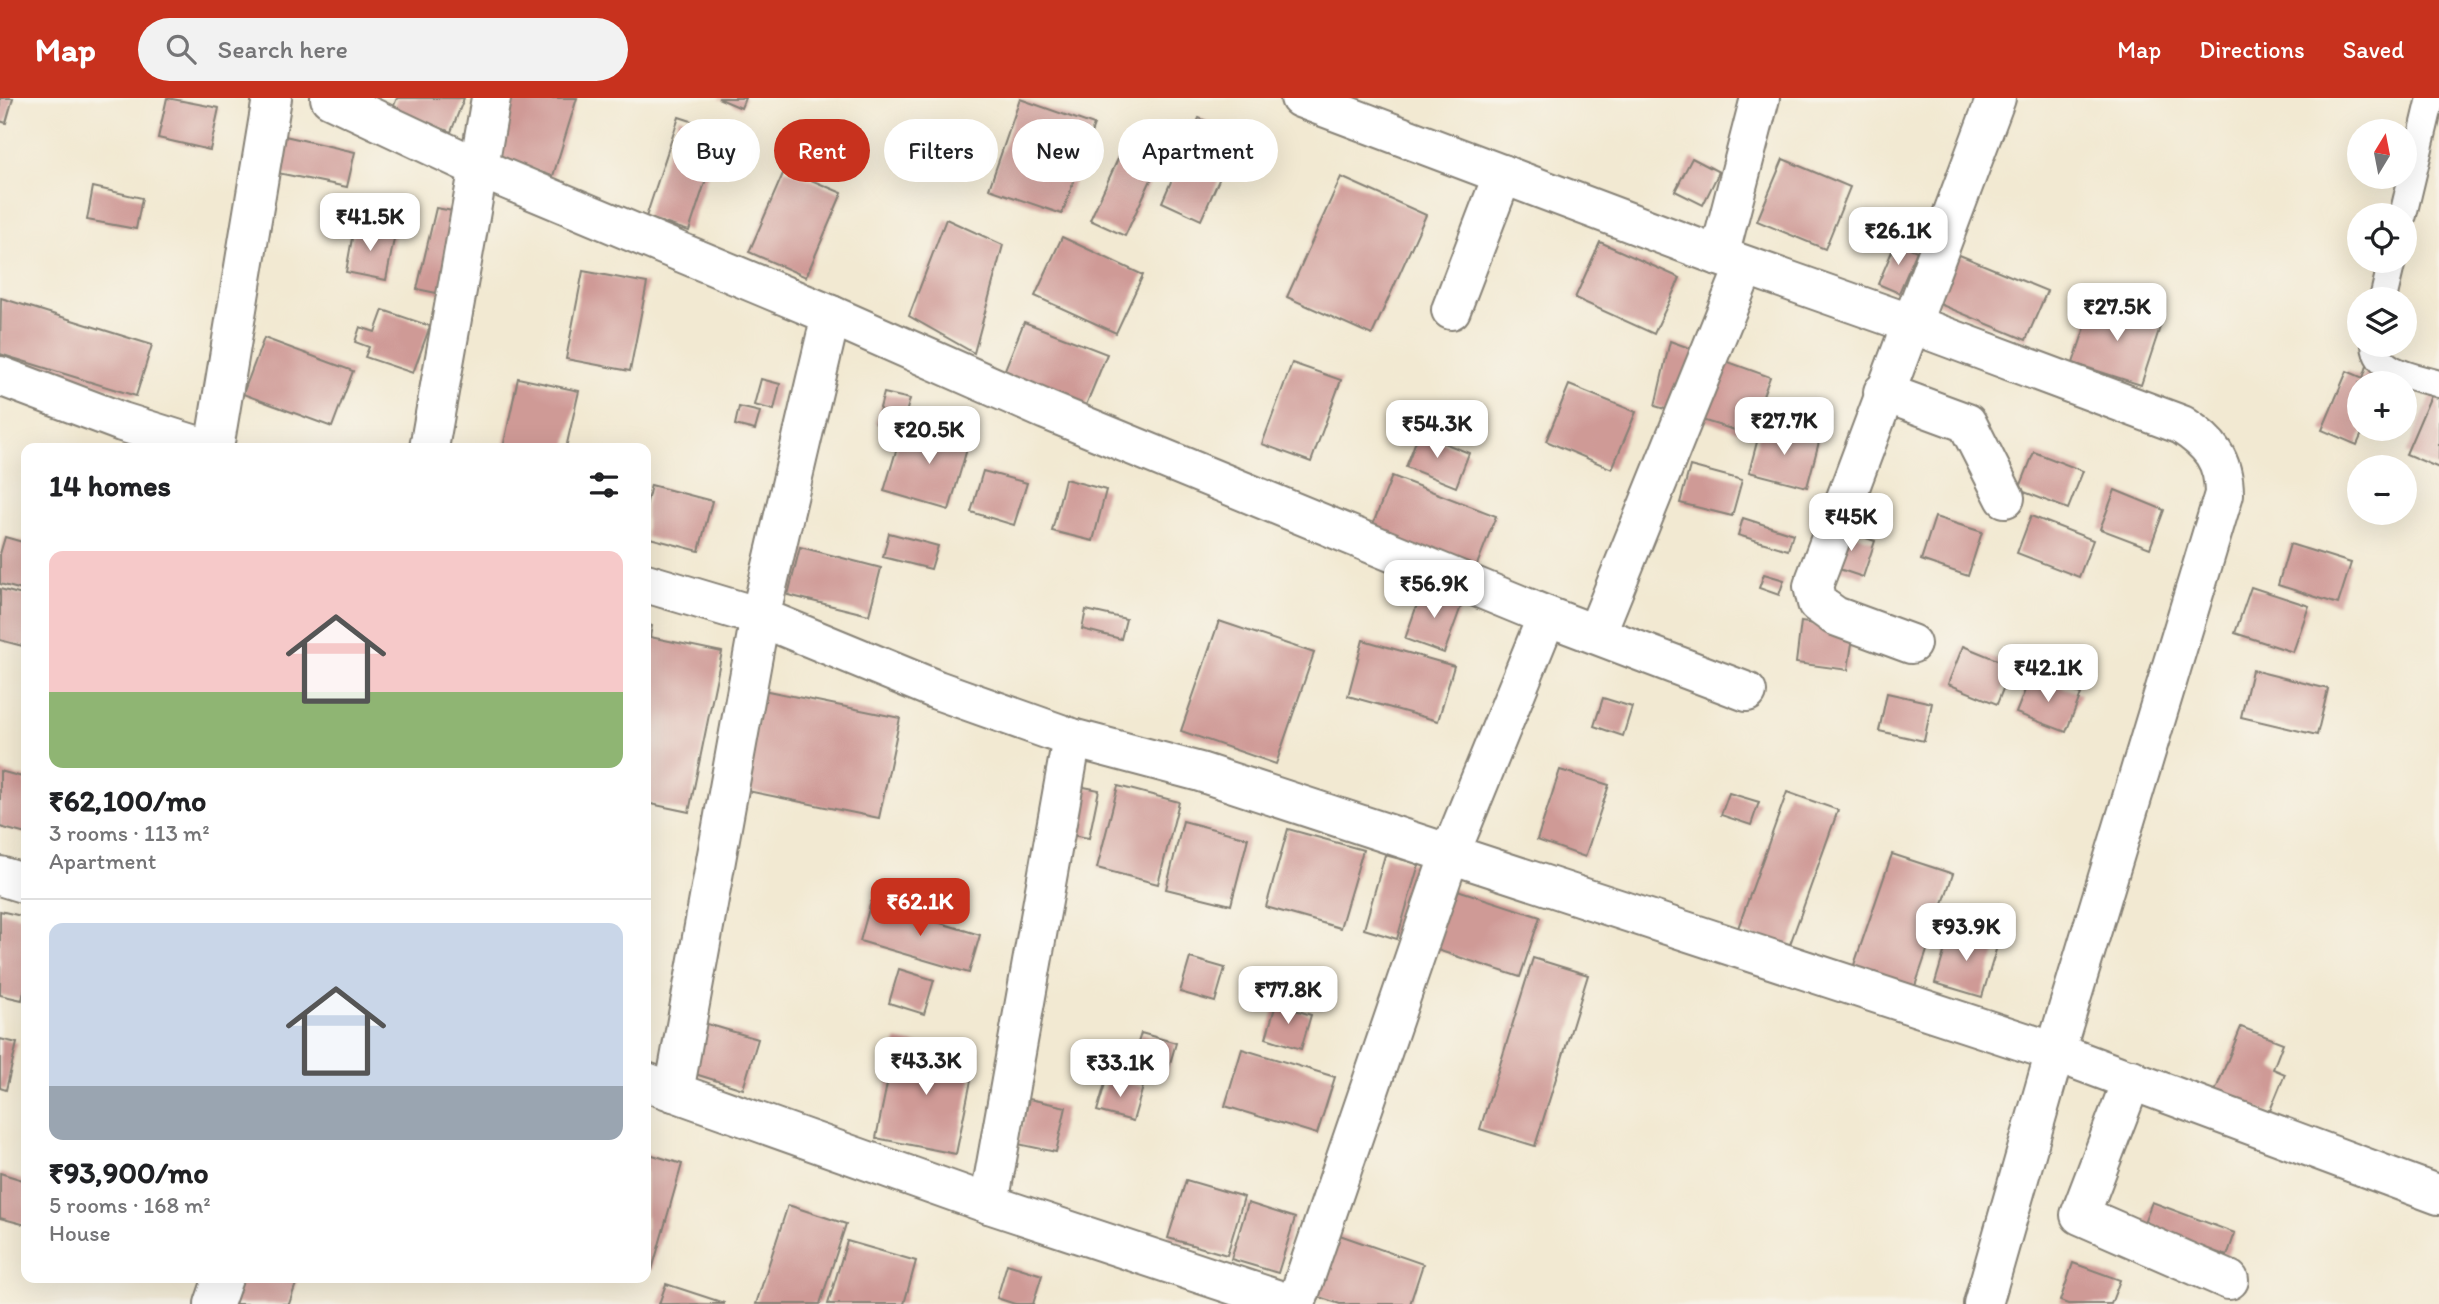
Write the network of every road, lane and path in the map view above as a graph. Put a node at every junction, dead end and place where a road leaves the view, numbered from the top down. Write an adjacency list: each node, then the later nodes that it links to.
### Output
1 (272, 98): 20 (street)
2 (330, 98): 8 (street)
3 (491, 98): 8 (street)
4 (1300, 98): 9 (street)
5 (1759, 98): 11 (street)
6 (1996, 98): 14 (street)
7 (2431, 98): 10 (lane)
8 (479, 168): 13 (street); 21 (street)
9 (1503, 174): 11 (street); 12 (street)
10 (2406, 203)
11 (1732, 261): 14 (street); 26 (street)
12 (1451, 310)
13 (831, 315): 24 (street); 25 (street)
14 (1909, 323): 18 (street); 33 (street)
15 (2378, 357): 17 (lane)
16 (0, 376): 19 (street)
17 (2439, 384)
18 (1883, 392): 22 (street); 27 (street)
19 (189, 443)
20 (215, 443)
21 (430, 443)
22 (2005, 498)
23 (651, 584): 25 (street)
24 (1547, 616): 26 (street); 30 (street)
25 (760, 617): 29 (street); 35 (street)
26 (1596, 634): 28 (street)
27 (1911, 644)
28 (1747, 692)
29 (1072, 738): 30 (street); 37 (street)
30 (1450, 854): 33 (street); 41 (street)
31 (0, 876): 32 (street)
32 (21, 882)
33 (2055, 1052): 34 (street); 42 (street)
34 (2132, 1080): 36 (street); 38 (street)
35 (660, 1087): 37 (street)
36 (2439, 1195)
37 (989, 1204): 41 (street)
38 (2229, 1280)
39 (221, 1283): 40 (street)
40 (214, 1304)
41 (1294, 1304)
42 (1983, 1304)

